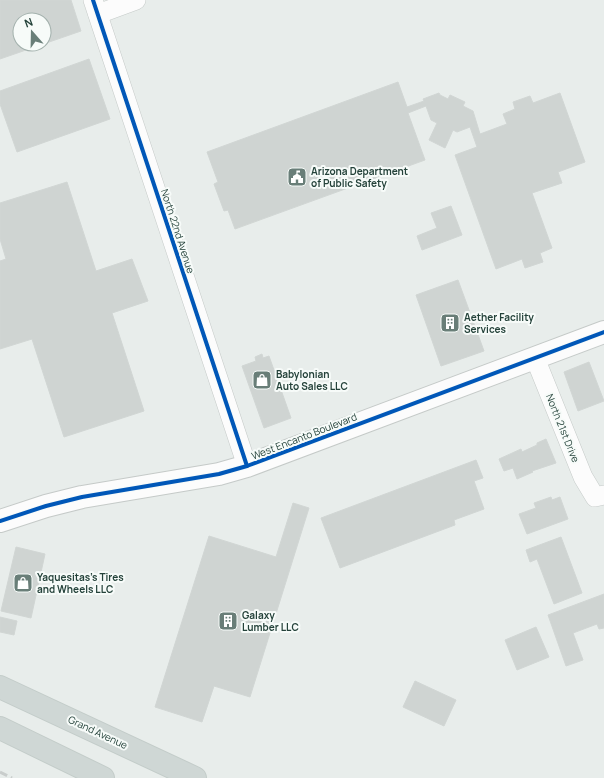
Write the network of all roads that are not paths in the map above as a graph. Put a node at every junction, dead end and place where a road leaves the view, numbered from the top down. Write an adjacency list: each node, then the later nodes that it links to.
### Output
1 (136, 0): 2 (street)
2 (95, 7): 5 (street, North 22nd Avenue)
3 (604, 332): 4 (street, West Encanto Boulevard)
4 (535, 358): 5 (street, West Encanto Boulevard); 6 (street, North 21st Drive)
5 (247, 466): 7 (street, West Encanto Boulevard)
6 (599, 496)
7 (0, 521)
8 (0, 687): 10 (main road, Grand Avenue)
9 (0, 728): 11 (main road)
10 (191, 777)
11 (103, 778)

